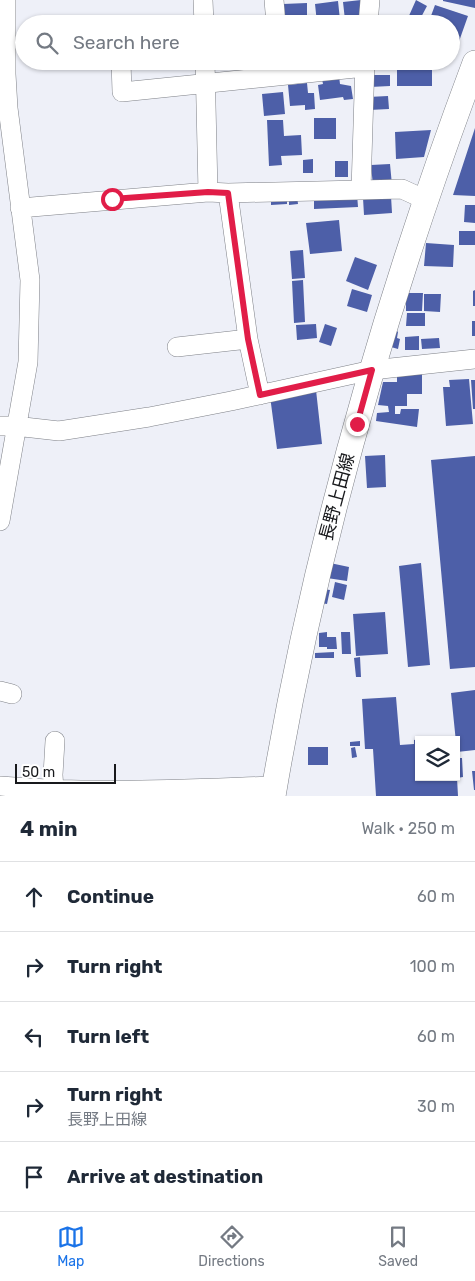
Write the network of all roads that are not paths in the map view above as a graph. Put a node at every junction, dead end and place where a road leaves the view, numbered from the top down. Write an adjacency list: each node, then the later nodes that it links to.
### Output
1 (6, 0): 14 (street)
2 (203, 0): 5 (street)
3 (274, 0): 6 (street)
4 (370, 0): 7 (street)
5 (204, 15)
6 (275, 15)
7 (369, 15)
8 (475, 63): 18 (main road, 長野上田線)
9 (121, 70): 13 (street)
10 (205, 70): 13 (street)
11 (274, 70): 13 (street)
12 (365, 70): 15 (street)
13 (205, 83): 16 (street)
14 (4, 108): 19 (street)
15 (361, 190): 17 (street); 18 (street)
16 (208, 192): 17 (street); 19 (street)
17 (228, 193): 20 (street)
18 (426, 200): 23 (main road, 長野上田線)
19 (20, 208): 25 (street)
20 (248, 339): 21 (street); 24 (street)
21 (177, 347)
22 (475, 359): 23 (street)
23 (372, 370): 24 (street); 30 (main road, 長野上田線)
24 (260, 395): 25 (street)
25 (8, 426): 26 (street)
26 (0, 521)
27 (55, 741): 29 (street)
28 (0, 786): 29 (street)
29 (54, 790): 30 (street)
30 (273, 791)

